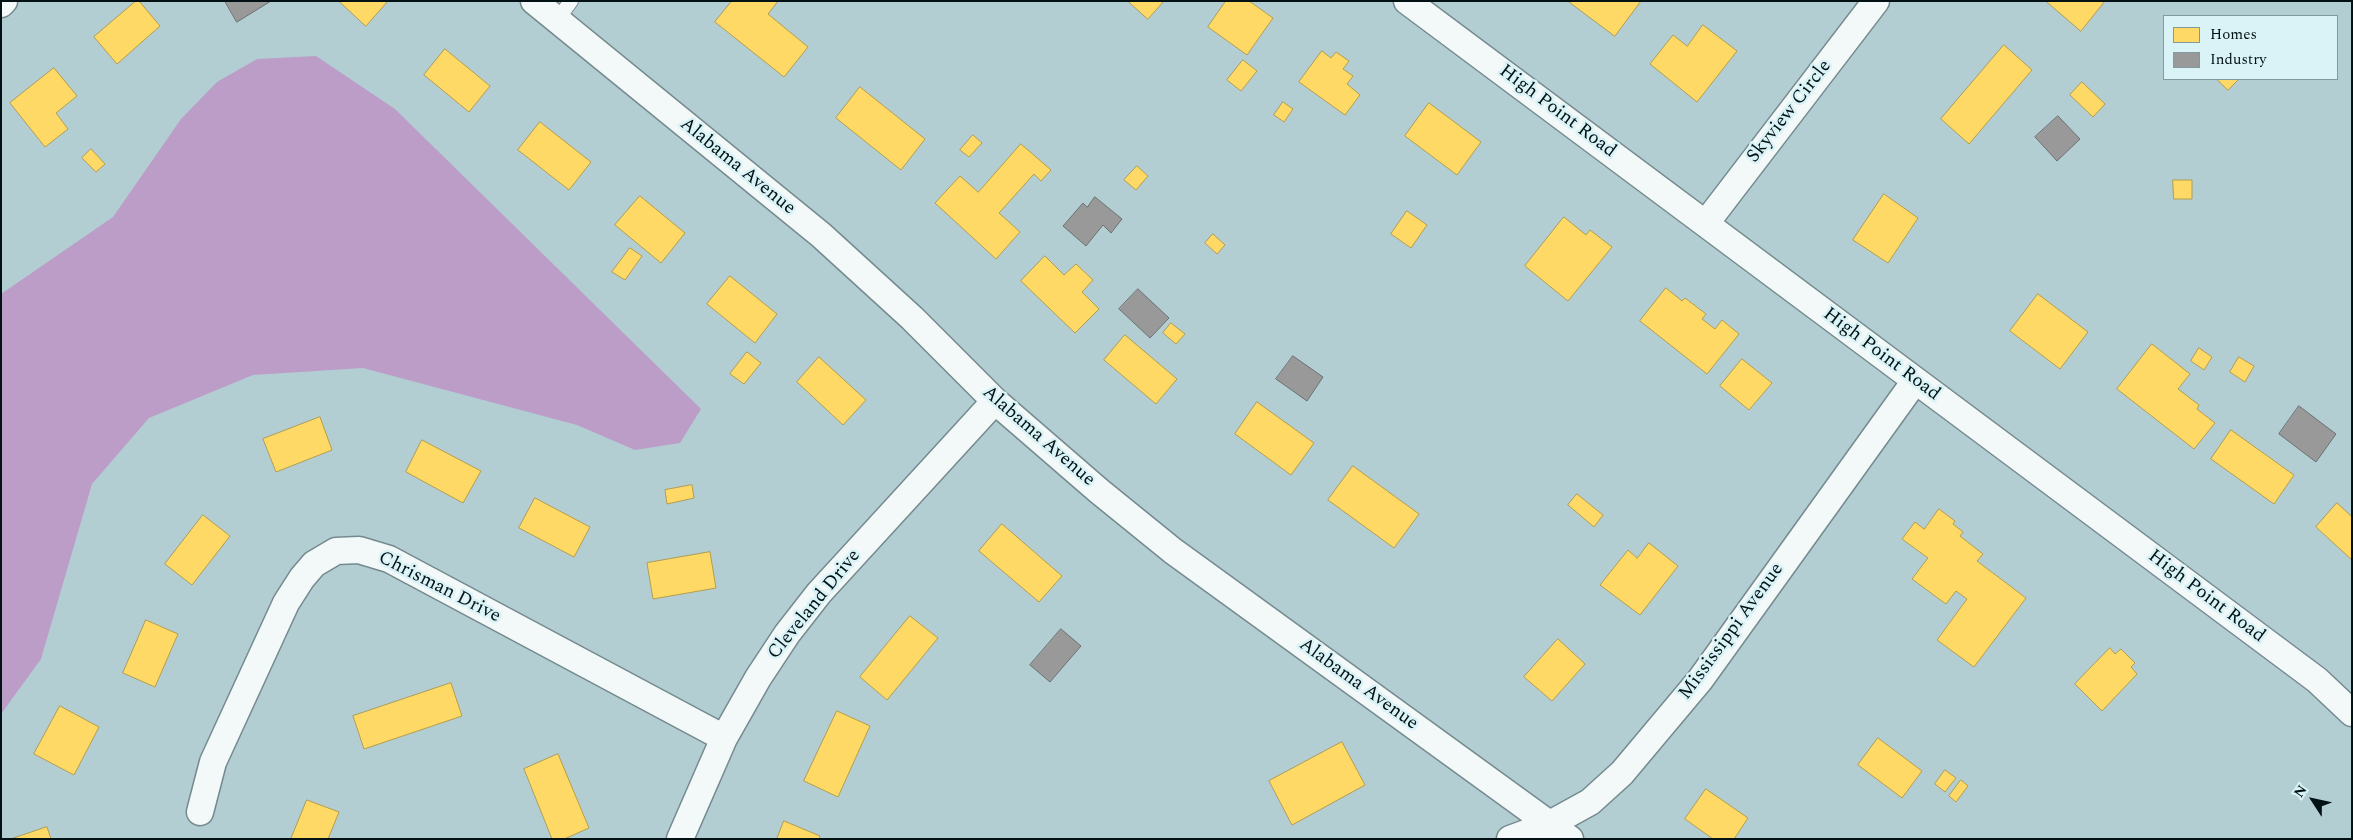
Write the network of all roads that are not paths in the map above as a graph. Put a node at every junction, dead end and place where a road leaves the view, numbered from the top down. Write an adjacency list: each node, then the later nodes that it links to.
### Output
1 (534, 1): 4 (street, Alabama Avenue)
2 (1408, 1): 5 (street, High Point Road)
3 (1876, 1): 5 (street, Skyview Circle)
4 (564, 11): 7 (street, Alabama Avenue)
5 (1706, 223): 6 (street, High Point Road)
6 (1915, 381): 8 (street, High Point Road); 11 (street, Mississippi Avenue)
7 (995, 401): 9 (street, Cleveland Drive); 11 (street, Alabama Avenue)
8 (2352, 713)
9 (724, 738): 10 (street, Chrisman Drive); 12 (street, Cleveland Drive)
10 (200, 812)
11 (1560, 831): 13 (street, Mississippi Avenue)
12 (680, 839)
13 (1510, 839)

